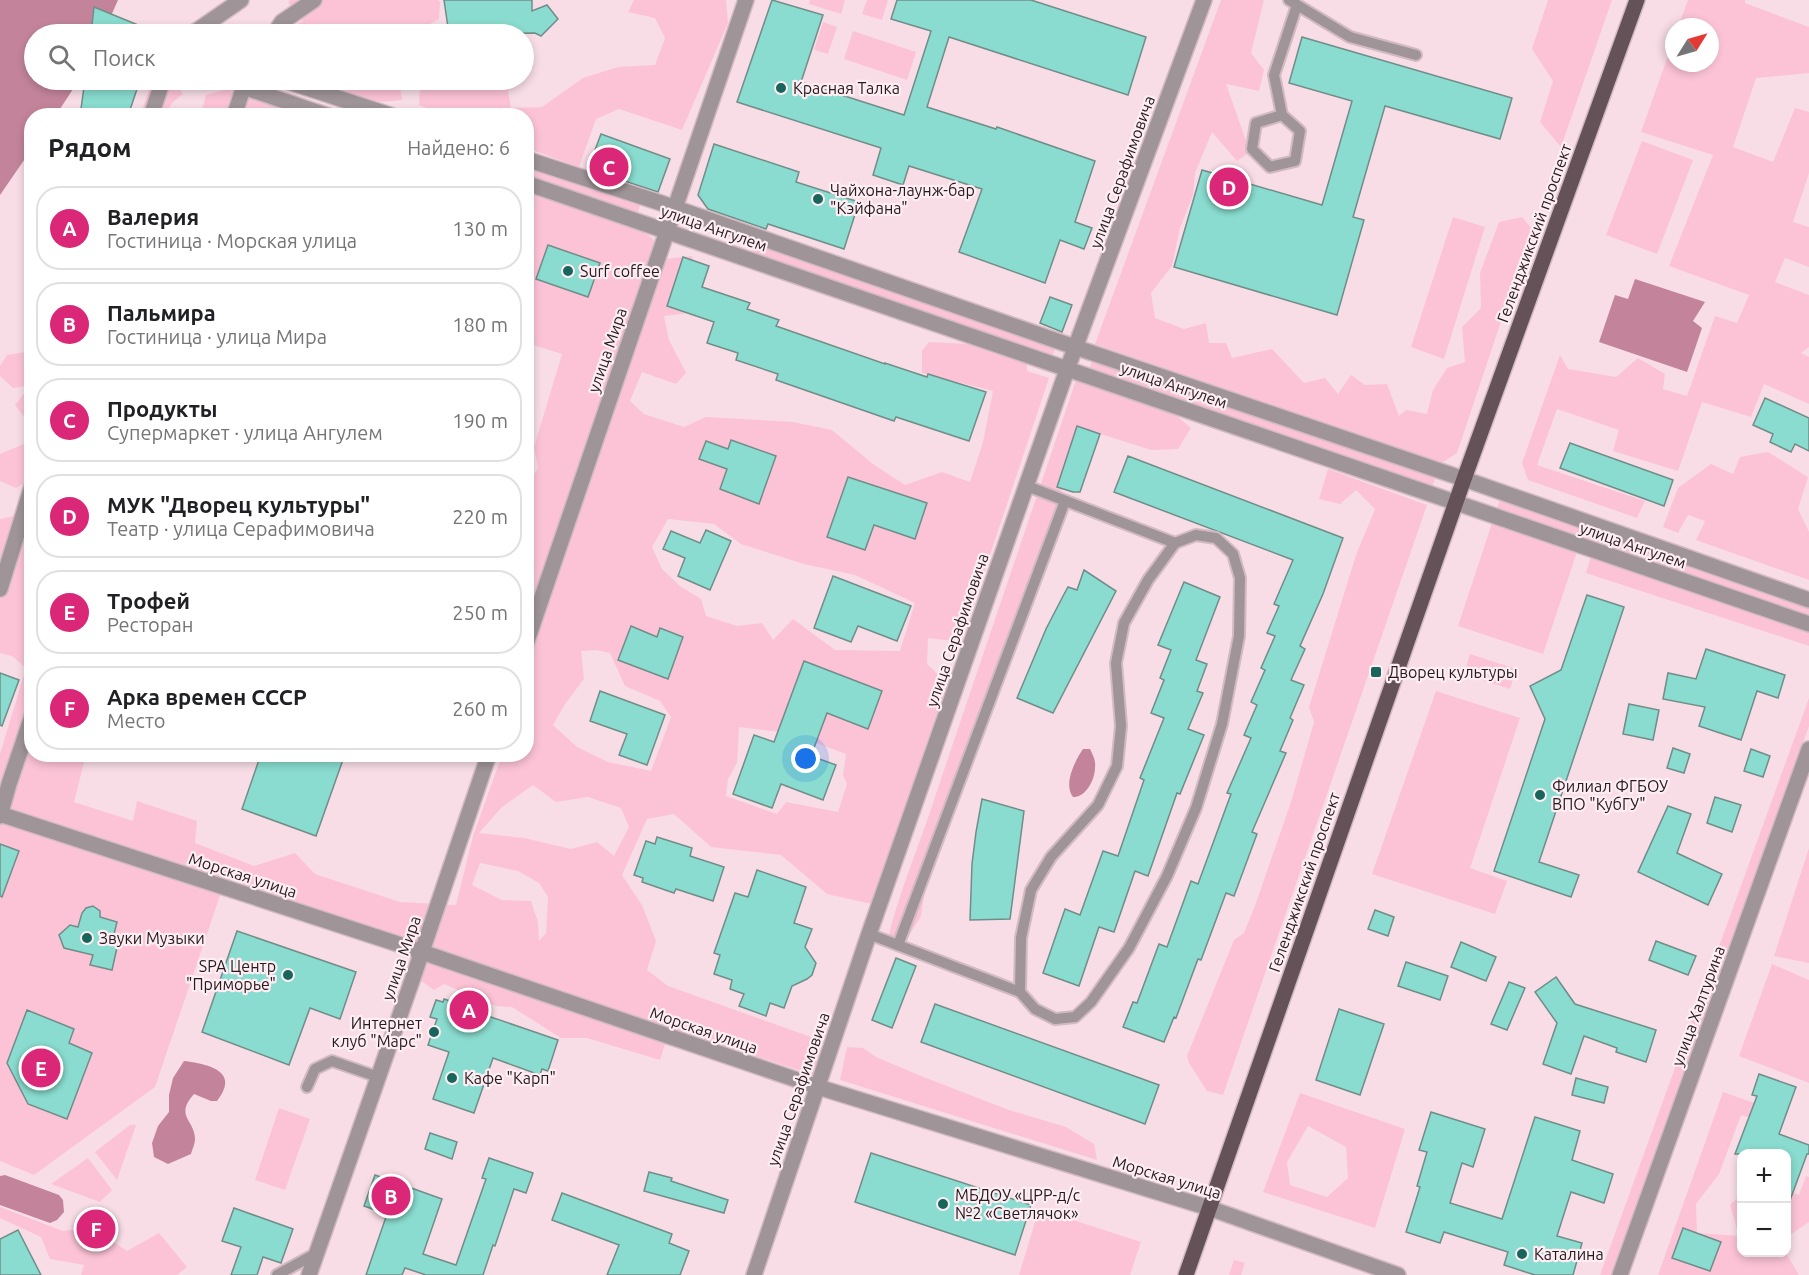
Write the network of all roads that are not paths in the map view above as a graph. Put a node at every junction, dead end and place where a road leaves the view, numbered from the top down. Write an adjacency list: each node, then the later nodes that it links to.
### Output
1 (241, 0): 7 (street)
2 (314, 0): 8 (street)
3 (746, 0): 21 (street, улица Мира)
4 (1204, 0): 23 (street, улица Серафимовича)
5 (1637, 0): 25 (main road, Геленджикский проспект)
6 (1293, 2): 9 (lane); 18 (lane)
7 (206, 24)
8 (281, 24)
9 (1416, 55)
10 (160, 90): 14 (street)
11 (243, 90): 15 (street)
12 (263, 90): 16 (street)
13 (314, 90): 17 (street)
14 (154, 108)
15 (237, 108)
16 (309, 108)
17 (369, 108)
18 (1282, 115): 18 (lane)
19 (534, 162): 21 (street, улица Ангулем)
20 (534, 186): 22 (street, улица Ангулем)
21 (675, 209): 22 (street, улица Мира); 23 (street, улица Ангулем)
22 (666, 231): 24 (street, улица Ангулем); 33 (street, улица Мира)
23 (1077, 347): 24 (street, улица Серафимовича); 25 (street, улица Ангулем)
24 (1068, 367): 26 (street, улица Серафимовича); 28 (street, улица Ангулем)
25 (1464, 478): 28 (main road, Геленджикский проспект); 32 (street, улица Ангулем)
26 (1027, 486): 27 (lane); 39 (street, улица Серафимовича)
27 (1065, 501): 30 (lane); 40 (lane)
28 (1457, 502): 34 (street, улица Ангулем); 46 (main road, Геленджикский проспект)
29 (24, 512): 31 (street)
30 (1175, 543): 42 (lane); 42 (lane)
31 (0, 589)
32 (1809, 600)
33 (534, 620)
34 (1809, 624)
35 (24, 740): 38 (street)
36 (1809, 749): 53 (street, улица Халтурина)
37 (486, 762): 41 (street, улица Мира)
38 (0, 815): 41 (street, Морская улица)
39 (869, 934): 40 (lane); 45 (street, улица Серафимовича)
40 (898, 945): 42 (lane)
41 (421, 952): 43 (street, улица Мира); 45 (street, Морская улица)
42 (1020, 992)
43 (378, 1077): 44 (lane); 47 (street, улица Мира)
44 (307, 1087)
45 (818, 1087): 46 (street, Морская улица); 50 (street, улица Серафимовича)
46 (1209, 1208): 51 (main road, Геленджикский проспект); 52 (street, Морская улица)
47 (317, 1253): 48 (lane); 49 (street, улица Мира)
48 (277, 1275)
49 (309, 1275)
50 (754, 1275)
51 (1186, 1275)
52 (1398, 1275)
53 (1620, 1275)

